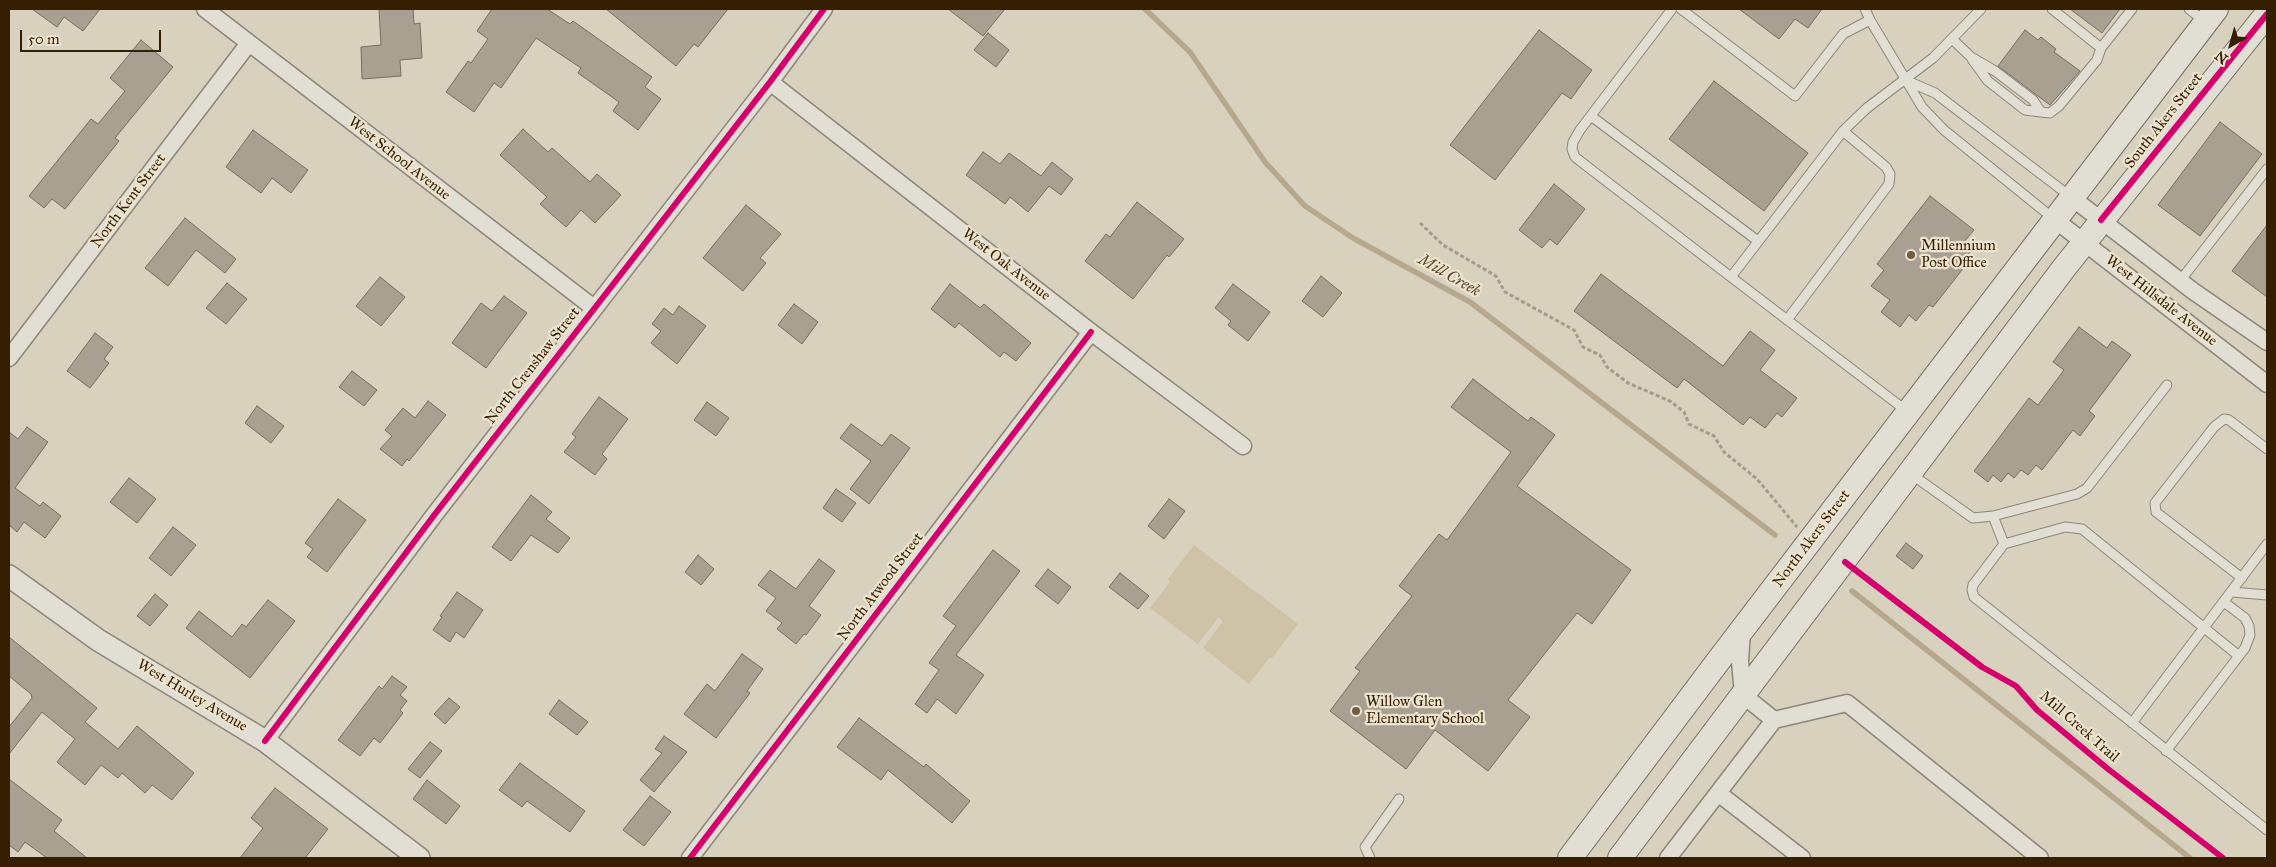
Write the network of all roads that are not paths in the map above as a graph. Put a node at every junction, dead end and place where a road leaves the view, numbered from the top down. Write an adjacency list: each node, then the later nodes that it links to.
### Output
1 (205, 9): 13 (street, West School Avenue)
2 (824, 9): 16 (street, North Crenshaw Street)
3 (1672, 9): 17 (lane)
4 (1681, 9): 11 (lane)
5 (1864, 9): 11 (lane)
6 (2052, 9): 14 (lane)
7 (2132, 9): 14 (lane)
8 (1976, 10): 12 (lane)
9 (2204, 13): 20 (main road, South Akers Street)
10 (2267, 14): 22 (main road, South Akers Street)
11 (1870, 20): 15 (lane)
12 (1952, 39): 14 (lane); 15 (lane)
13 (249, 43): 27 (street, West School Avenue); 31 (street, North Kent Street)
14 (2101, 48)
15 (1905, 80): 18 (lane); 20 (lane); 21 (lane)
16 (770, 82): 27 (street, North Crenshaw Street); 29 (street, West Oak Avenue)
17 (1591, 116): 23 (lane); 25 (lane)
18 (1843, 131): 23 (lane); 28 (lane)
19 (2267, 169): 26 (lane)
20 (2071, 197): 21 (main road, South Akers Street); 22 (street, West Hillsdale Avenue)
21 (2054, 219): 24 (street, West Hillsdale Avenue); 34 (main road, North Akers Street)
22 (2101, 220): 24 (main road); 26 (street, West Hillsdale Avenue)
23 (1758, 241): 25 (lane)
24 (2084, 242): 32 (street, West Hillsdale Avenue); 37 (main road)
25 (1731, 277): 28 (lane)
26 (2180, 281): 30 (street, West Hillsdale Avenue)
27 (594, 308): 52 (street, North Crenshaw Street)
28 (1787, 320): 34 (lane)
29 (1091, 332): 35 (street, West Oak Avenue); 58 (street, North Atwood Street)
30 (2267, 342)
31 (9, 358)
32 (2267, 384)
33 (2167, 385): 38 (lane)
34 (1909, 412): 47 (main road, North Akers Street)
35 (1243, 446)
36 (2267, 449): 42 (lane)
37 (1910, 474): 38 (lane); 49 (main road)
38 (1993, 516): 39 (lane)
39 (2004, 544): 46 (lane); 51 (lane)
40 (2267, 544): 42 (lane)
41 (9, 576): 52 (street, West Hurley Avenue)
42 (2242, 578): 43 (lane)
43 (2232, 592): 44 (lane); 45 (lane)
44 (2267, 594)
45 (2224, 602): 46 (lane); 48 (lane)
46 (2204, 628): 48 (lane); 51 (lane)
47 (1742, 629): 49 (street); 60 (main road, North Akers Street)
48 (2239, 656): 53 (lane)
49 (1743, 695): 50 (street); 61 (main road)
50 (1774, 720): 54 (street); 64 (street)
51 (2132, 723): 53 (lane)
52 (265, 742): 57 (street, West Hurley Avenue)
53 (2166, 751): 56 (lane)
54 (1718, 793): 62 (street); 63 (street)
55 (1399, 799): 59 (lane)
56 (2267, 830)
57 (419, 858)
58 (690, 858)
59 (1370, 858)
60 (1570, 858)
61 (1620, 858)
62 (1668, 858)
63 (1802, 858)
64 (2040, 858)

